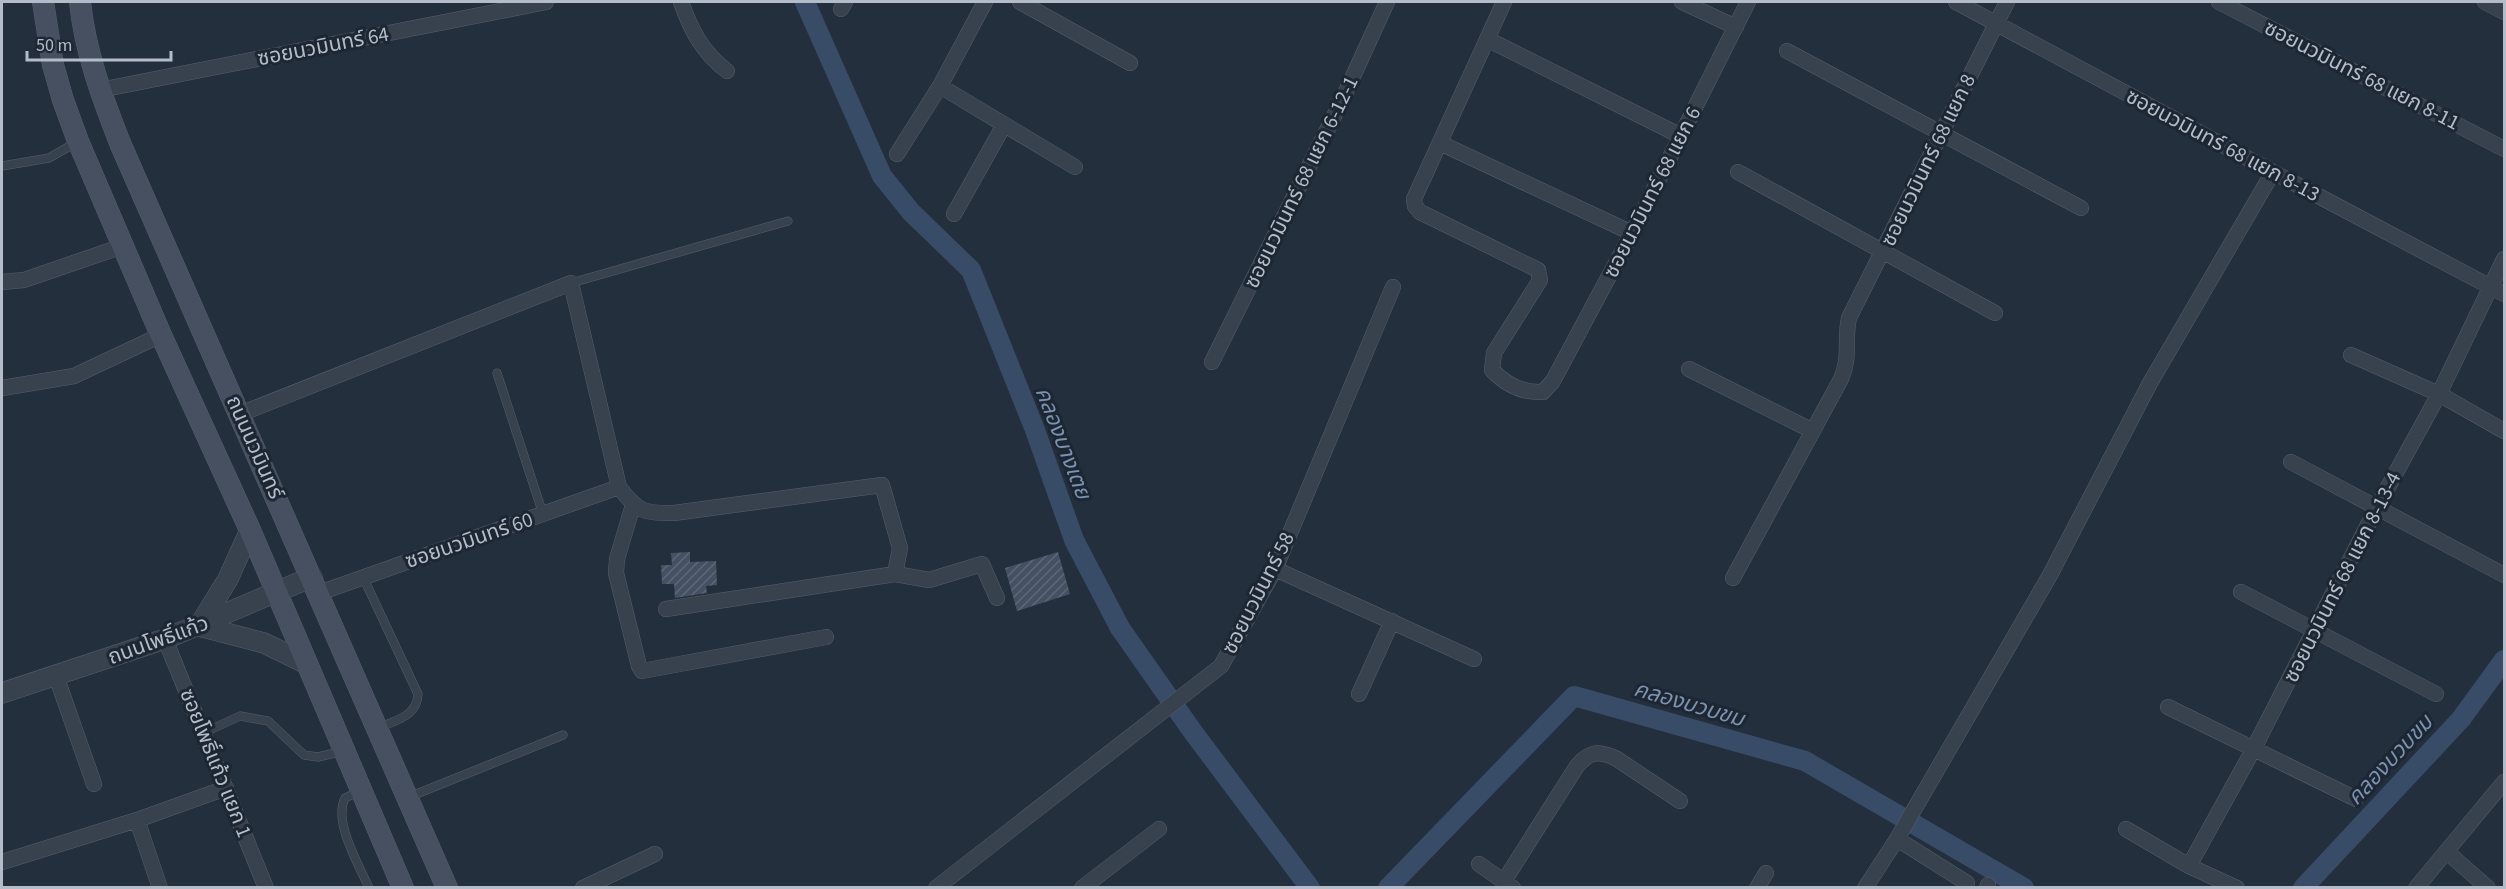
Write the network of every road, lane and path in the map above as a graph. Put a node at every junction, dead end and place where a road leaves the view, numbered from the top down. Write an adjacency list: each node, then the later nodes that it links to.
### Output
1 (43, 2): 27 (main road, ถนนนวมินทร์)
2 (80, 2): 23 (main road, ถนนนวมินทร์)
3 (546, 2): 23 (street, ซอยนวมินทร์ 64)
4 (681, 2): 21 (street)
5 (985, 2): 22 (street)
6 (1020, 2): 20 (street)
7 (1387, 2): 49 (street, ซอยนวมินทร์ 68 แยก 6-12-1)
8 (1504, 2): 18 (street)
9 (1682, 2): 17 (street)
10 (1748, 2): 17 (street, ซอยนวมินทร์ 68 แยก 6)
11 (1956, 2): 16 (street, ซอยนวมินทร์ 68 แยก 8-13)
12 (2007, 2): 16 (street, ซอยนวมินทร์ 68 แยก 8)
13 (2219, 2): 29 (street, ซอยนวมินทร์ 68 แยก 8-11)
14 (2485, 2): 15 (street)
15 (2505, 12)
16 (1995, 22): 25 (street, ซอยนวมินทร์ 68 แยก 8); 34 (street, ซอยนวมินทร์ 68 แยก 8-13)
17 (1736, 27): 26 (street, ซอยนวมินทร์ 68 แยก 6)
18 (1487, 39): 26 (street); 28 (street)
19 (1787, 51): 25 (street)
20 (1130, 63)
21 (727, 70)
22 (940, 86): 24 (street); 30 (street)
23 (99, 90): 54 (main road, ถนนนวมินทร์)
24 (1004, 125): 32 (street); 36 (street)
25 (1941, 135): 35 (street); 40 (street, ซอยนวมินทร์ 68 แยก 8)
26 (1682, 136): 38 (street, ซอยนวมินทร์ 68 แยก 6)
27 (78, 141): 31 (lane); 39 (main road, ถนนนวมินทร์)
28 (1440, 143): 38 (street); 38 (street, ซอยนวมินทร์ 68 แยก 6)
29 (2505, 149)
30 (897, 154)
31 (2, 166)
32 (1075, 167)
33 (1738, 172): 40 (street)
34 (2273, 172): 45 (street, ซอยนวมินทร์ 68 แยก 8-13); 100 (street)
35 (2081, 208)
36 (954, 214)
37 (788, 221): 43 (lane)
38 (1632, 233)
39 (123, 246): 42 (street); 47 (main road, ถนนนวมินทร์)
40 (1884, 253): 46 (street); 55 (street, ซอยนวมินทร์ 68 แยก 8)
41 (2505, 259): 45 (street, ซอยนวมินทร์ 68 แยก 8-13-4)
42 (2, 282)
43 (571, 283): 54 (street); 58 (street)
44 (1393, 287): 63 (street, ซอยนวมินทร์ 58)
45 (2498, 290): 53 (street, ซอยนวมินทร์ 68 แยก 8-13-4)
46 (1995, 313)
47 (161, 334): 52 (street); 62 (main road, ถนนนวมินทร์)
48 (2351, 355): 53 (street)
49 (1212, 362)
50 (1689, 369): 55 (street)
51 (497, 373): 61 (lane)
52 (2, 388)
53 (2439, 394): 56 (street); 60 (street, ซอยนวมินทร์ 68 แยก 8-13-4)
54 (240, 414): 68 (main road, ถนนนวมินทร์)
55 (1813, 430): 67 (street)
56 (2505, 431)
57 (2291, 462): 60 (street)
58 (619, 487): 59 (street); 61 (street, ซอยนวมินทร์ 60)
59 (633, 505): 64 (street); 76 (street)
60 (2376, 509): 65 (street); 75 (street, ซอยนวมินทร์ 68 แยก 8-13-4)
61 (543, 514): 66 (street, ซอยนวมินทร์ 60)
62 (250, 530): 70 (main road, ถนนนวมินทร์); 74 (street)
63 (1275, 569): 73 (street); 115 (street, ซอยนวมินทร์ 58)
64 (895, 574): 71 (street); 72 (street)
65 (2505, 575)
66 (363, 577): 68 (street, ซอยนวมินทร์ 60); 85 (lane)
67 (1733, 578)
68 (315, 585): 70 (street, ถนนโพธิ์แก้ว); 85 (main road, ถนนนวมินทร์)
69 (2241, 592): 75 (street)
70 (276, 593): 74 (street, ถนนโพธิ์แก้ว); 79 (main road, ถนนนวมินทร์)
71 (997, 598)
72 (666, 609)
73 (1392, 621): 78 (street); 82 (street)
74 (199, 626): 77 (street, ถนนโพธิ์แก้ว); 79 (street)
75 (2315, 630): 83 (street); 88 (street, ซอยนวมินทร์ 68 แยก 8-13-4)
76 (826, 637)
77 (165, 639): 80 (street, ถนนโพธิ์แก้ว); 86 (street, ซอยโพธิ์แก้ว แยก 1)
78 (1474, 659)
79 (307, 664): 89 (main road, ถนนนวมินทร์)
80 (56, 676): 81 (street, ถนนโพธิ์แก้ว); 91 (street)
81 (2, 693)
82 (1359, 694)
83 (2436, 694)
84 (2168, 707): 88 (street)
85 (378, 728): 94 (main road, ถนนนวมินทร์)
86 (203, 733): 89 (lane); 92 (street, ซอยโพธิ์แก้ว แยก 1)
87 (563, 735): 94 (lane)
88 (2253, 750): 95 (street); 105 (street, ซอยนวมินทร์ 68 แยก 8-13-4)
89 (345, 751): 93 (main road, ถนนนวมินทร์)
90 (2505, 782): 101 (street)
91 (94, 784)
92 (226, 788): 97 (street); 110 (street, ซอยโพธิ์แก้ว แยก 1)
93 (361, 790): 111 (lane); 112 (main road, ถนนนวมินทร์)
94 (408, 798): 113 (main road, ถนนนวมินทร์)
95 (2356, 799)
96 (1680, 801): 108 (street)
97 (137, 820): 103 (street); 109 (street)
98 (1159, 829): 116 (street)
99 (2126, 829): 105 (street)
100 (1900, 833): 107 (street); 118 (street)
101 (2447, 852): 120 (street); 121 (street)
102 (655, 854): 114 (street)
103 (2, 862)
104 (1479, 864): 108 (street)
105 (2189, 866): 119 (street)
106 (1766, 873): 117 (street)
107 (1967, 883)
108 (1509, 884)
109 (160, 888)
110 (267, 888)
111 (369, 888)
112 (403, 888)
113 (447, 888)
114 (583, 888)
115 (936, 888)
116 (1082, 888)
117 (1757, 888)
118 (1865, 888)
119 (2236, 888)
120 (2416, 888)
121 (2488, 888)

